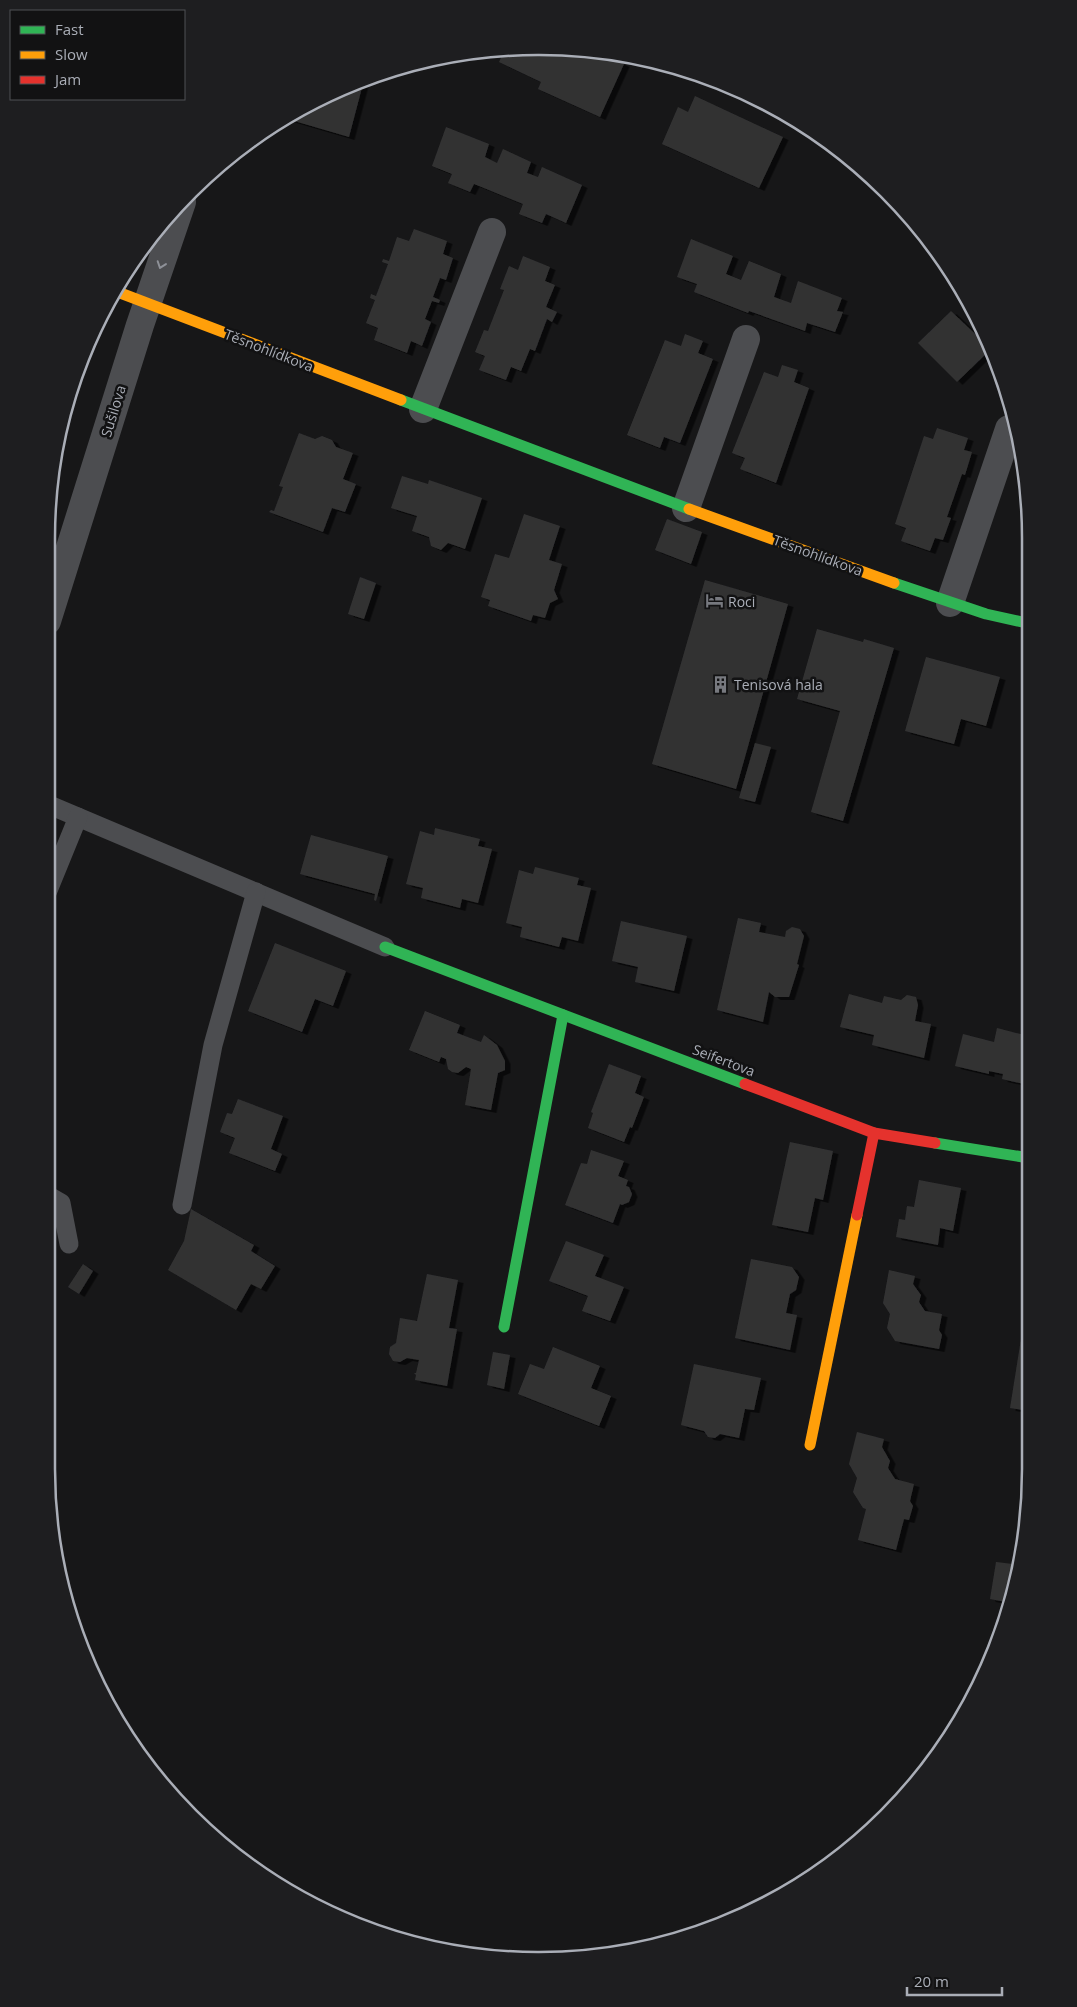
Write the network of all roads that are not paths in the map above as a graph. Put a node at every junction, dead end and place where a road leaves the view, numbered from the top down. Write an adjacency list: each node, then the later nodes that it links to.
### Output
1 (177, 218): 4 (street, Sušilova, one-way to 4)
2 (492, 232): 6 (street)
3 (122, 294): 4 (street, Těsnohlídkova)
4 (148, 304): 6 (street, Těsnohlídkova); 9 (street, Sušilova)
5 (746, 339): 8 (street)
6 (423, 409): 8 (street, Těsnohlídkova)
7 (1010, 428): 10 (street)
8 (686, 508): 10 (street, Těsnohlídkova)
9 (55, 596)
10 (950, 603): 11 (street, Těsnohlídkova)
11 (1022, 622)
12 (55, 807): 13 (lane)
13 (78, 816): 14 (lane); 15 (lane)
14 (55, 873)
15 (256, 892): 16 (lane); 21 (lane)
16 (385, 947): 17 (street, Seifertova)
17 (563, 1015): 18 (street, Seifertova); 23 (street)
18 (874, 1133): 19 (street, Seifertova); 24 (street)
19 (1022, 1157)
20 (55, 1200): 22 (lane)
21 (182, 1205)
22 (69, 1244)
23 (504, 1327)
24 (810, 1445)

